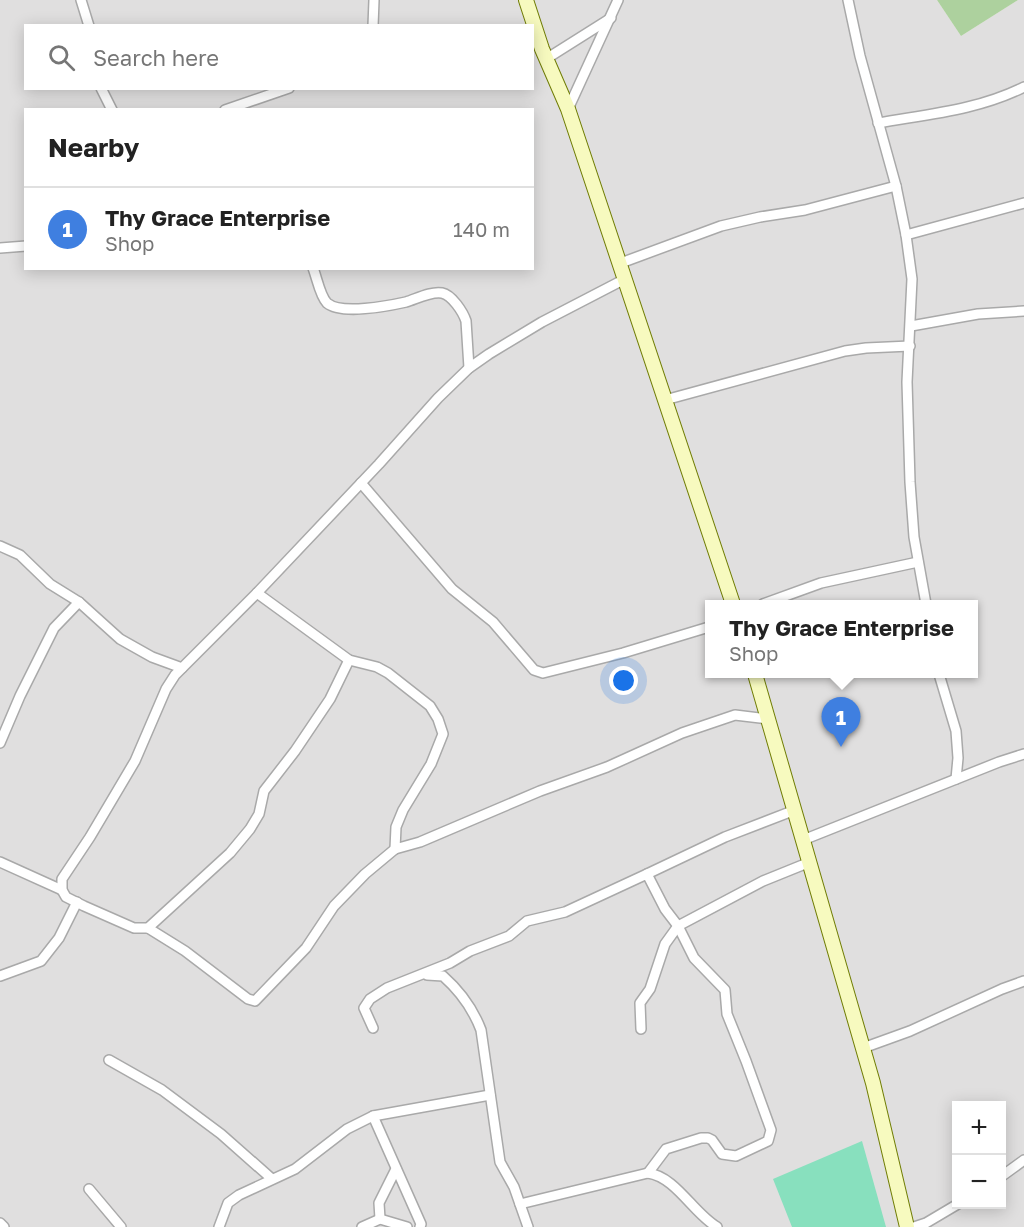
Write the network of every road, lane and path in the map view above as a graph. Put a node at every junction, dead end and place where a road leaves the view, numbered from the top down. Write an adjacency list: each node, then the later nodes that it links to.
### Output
1 (81, 0): 7 (street)
2 (374, 0): 8 (street)
3 (526, 0): 9 (street)
4 (618, 0): 6 (street)
5 (848, 0): 20 (street)
6 (611, 18): 11 (street); 19 (street)
7 (88, 24)
8 (373, 24)
9 (532, 24)
10 (534, 30): 11 (street)
11 (540, 53): 19 (street)
12 (1024, 87): 20 (street)
13 (102, 90): 16 (street)
14 (283, 90): 15 (street)
15 (255, 99): 17 (street); 18 (street)
16 (111, 108)
17 (230, 108)
18 (258, 108)
19 (568, 109): 26 (street)
20 (878, 123): 21 (street)
21 (896, 186): 23 (street); 26 (street)
22 (1024, 203): 23 (street)
23 (906, 235): 30 (street)
24 (24, 246): 25 (street)
25 (0, 248)
26 (618, 264): 28 (street)
27 (314, 270): 32 (street)
28 (623, 280): 32 (street); 33 (street)
29 (1024, 311): 30 (street)
30 (911, 326): 31 (street)
31 (910, 346): 33 (street); 36 (street)
32 (470, 368): 34 (street)
33 (665, 400): 38 (street)
34 (361, 483): 37 (street); 42 (street)
35 (1, 548): 41 (street)
36 (918, 562): 39 (street); 40 (street)
37 (257, 593): 43 (street); 44 (street)
38 (731, 600)
39 (775, 600)
40 (925, 600)
41 (79, 602): 44 (street); 48 (street)
42 (705, 628)
43 (349, 660): 53 (street); 60 (street)
44 (182, 668): 57 (street)
45 (756, 678): 47 (street)
46 (940, 678): 50 (street)
47 (768, 719): 51 (street); 53 (street)
48 (0, 743)
49 (1024, 754): 50 (street)
50 (956, 779): 52 (street)
51 (795, 810): 52 (street); 56 (street)
52 (803, 840): 54 (street)
53 (395, 849): 60 (street)
54 (810, 861): 59 (street); 66 (street)
55 (0, 862): 57 (street)
56 (647, 874): 59 (street); 61 (street)
57 (62, 890): 58 (street)
58 (77, 902): 60 (street); 62 (street)
59 (678, 926): 65 (street); 72 (street)
60 (148, 928)
61 (422, 974): 64 (street); 68 (street)
62 (0, 976)
63 (1024, 981): 66 (street)
64 (373, 1028)
65 (641, 1029)
66 (863, 1048): 88 (street)
67 (109, 1060): 74 (street)
68 (490, 1095): 69 (street); 76 (street)
69 (373, 1116): 71 (street); 74 (street)
70 (1024, 1160): 73 (street)
71 (396, 1169): 78 (street); 85 (street)
72 (648, 1173): 76 (street); 87 (street)
73 (1006, 1173)
74 (272, 1179): 80 (street)
75 (88, 1189): 82 (street)
76 (520, 1204): 86 (street)
77 (952, 1208): 89 (street)
78 (380, 1219): 83 (street); 84 (street)
79 (0, 1223): 81 (street)
80 (223, 1226)
81 (4, 1227)
82 (121, 1227)
83 (362, 1227)
84 (407, 1227)
85 (420, 1227)
86 (528, 1227)
87 (717, 1227)
88 (907, 1227)
89 (914, 1227)

